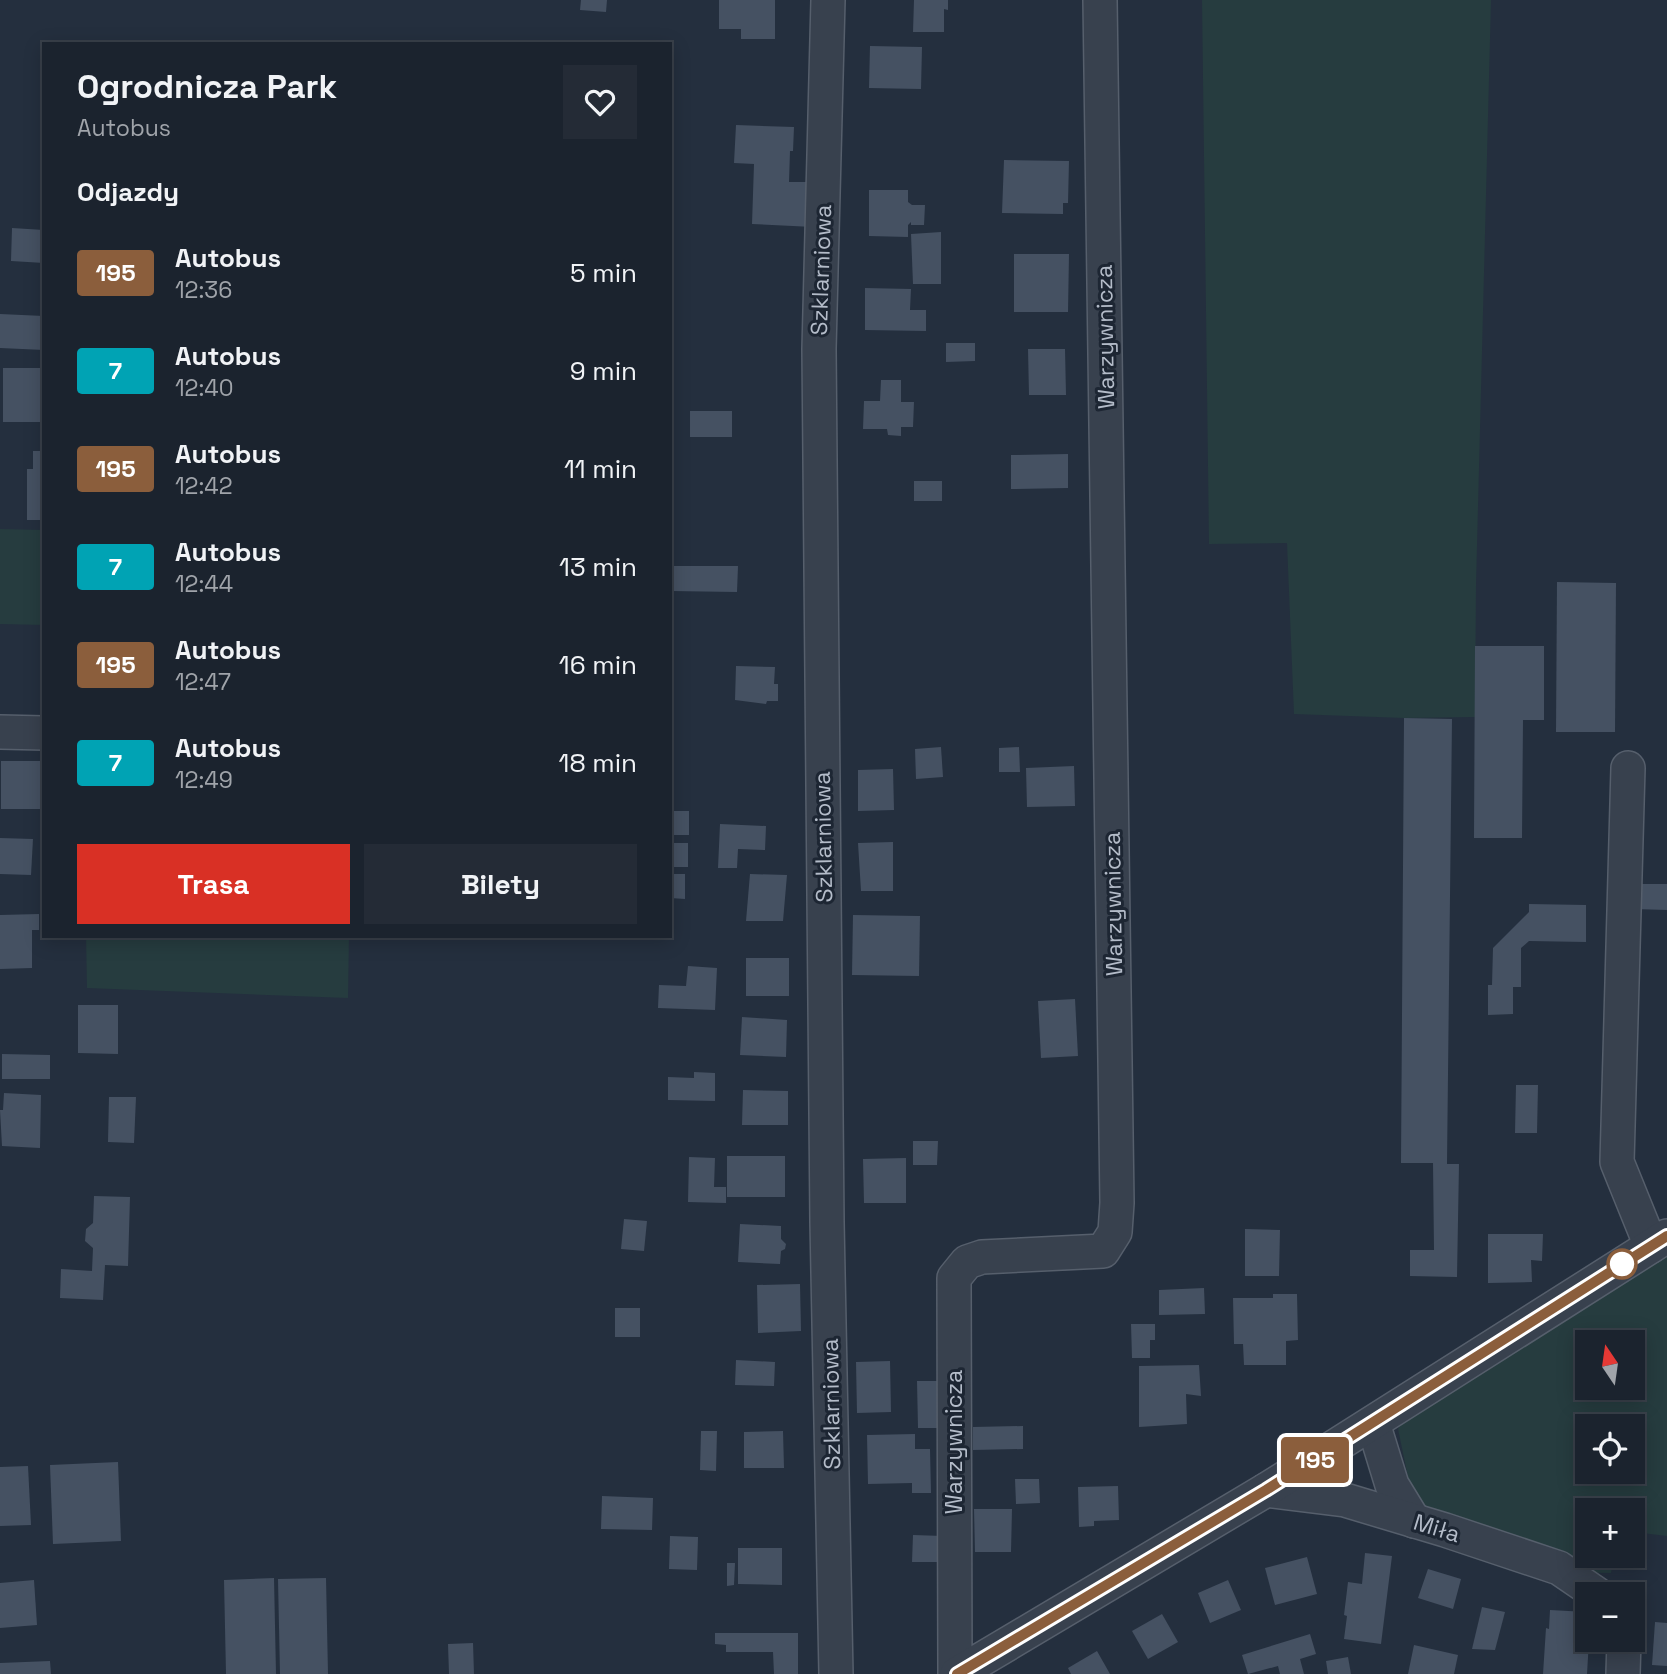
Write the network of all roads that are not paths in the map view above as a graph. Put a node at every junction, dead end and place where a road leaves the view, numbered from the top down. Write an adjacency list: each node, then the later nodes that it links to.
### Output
1 (828, 0): 12 (street, Szklarniowa)
2 (1100, 0): 13 (street, Warzywnicza)
3 (0, 732): 4 (street)
4 (42, 733)
5 (1628, 768): 6 (street)
6 (1659, 1241): 7 (street)
7 (1373, 1423): 8 (street); 9 (street)
8 (1266, 1490): 9 (street, Miła); 13 (street)
9 (1414, 1521): 10 (street, Miła)
10 (1579, 1582)
11 (1623, 1652): 14 (street)
12 (836, 1674)
13 (956, 1674)
14 (1623, 1674)

